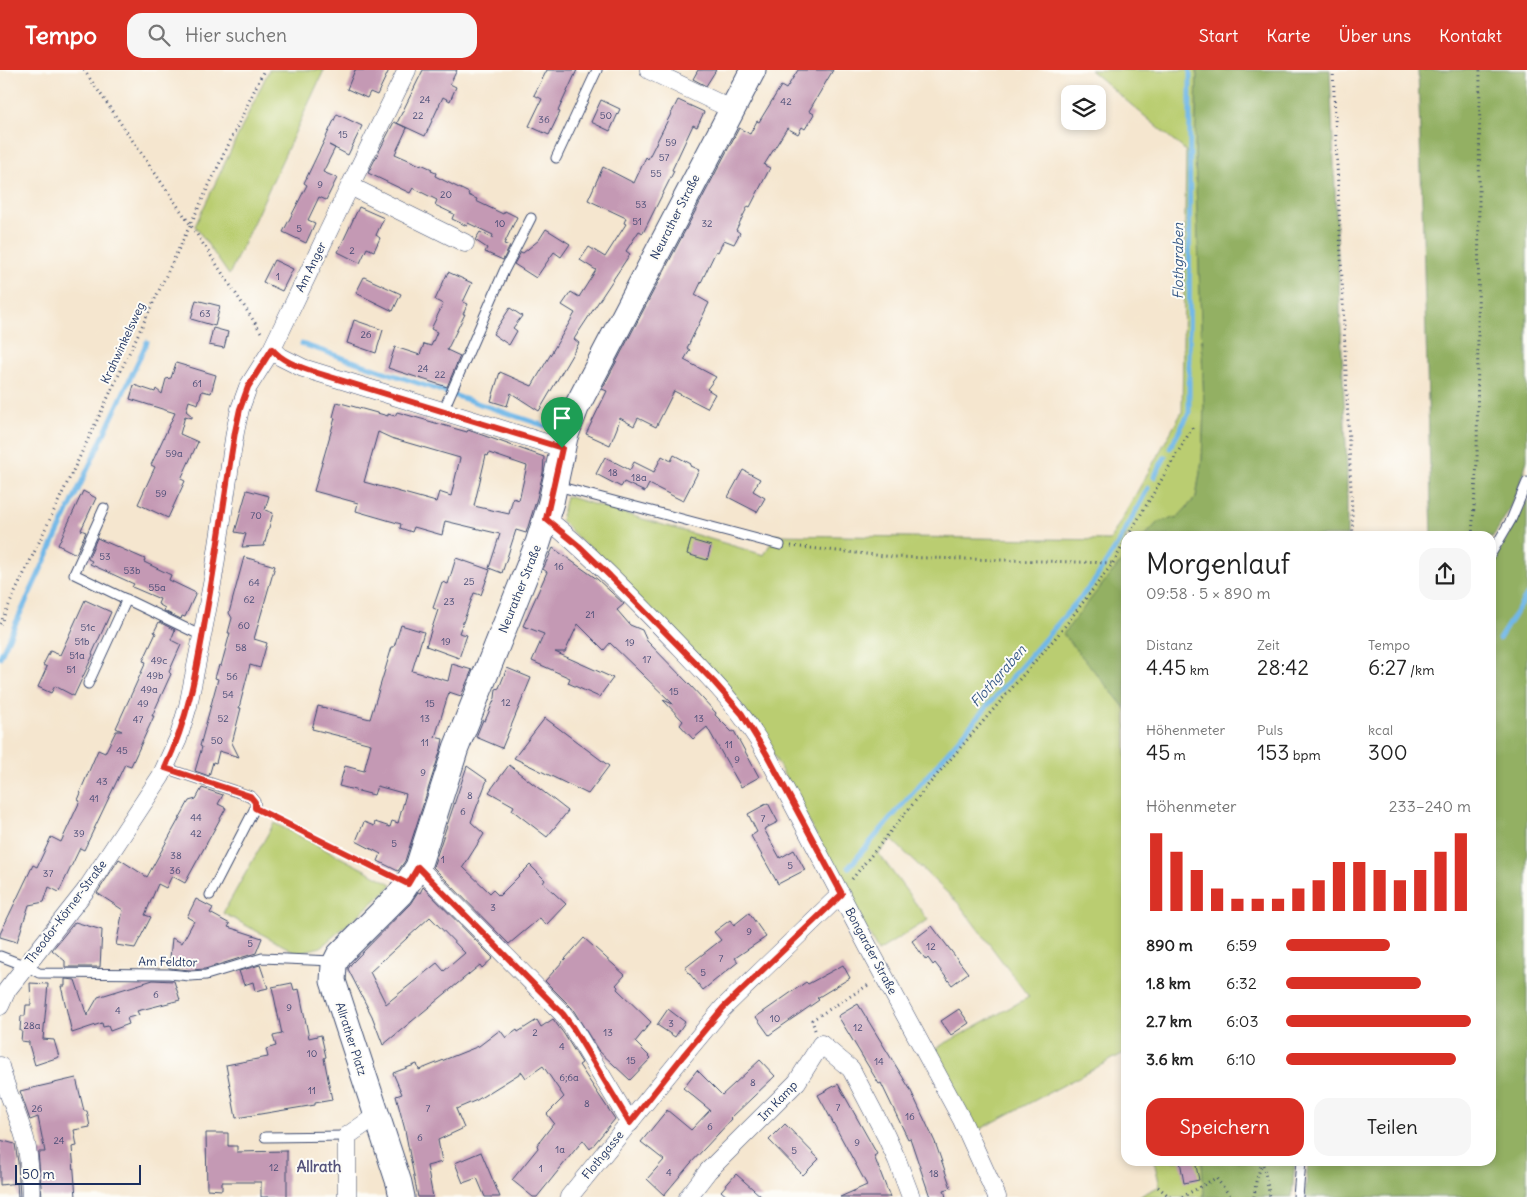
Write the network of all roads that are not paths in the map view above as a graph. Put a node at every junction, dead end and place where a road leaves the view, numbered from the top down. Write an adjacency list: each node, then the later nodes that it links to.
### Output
1 (407, 70): 7 (street, Am Anger)
2 (597, 70): 6 (lane)
3 (648, 70): 5 (street)
4 (753, 70): 5 (street, Neurather Straße)
5 (731, 109): 12 (street, Neurather Straße)
6 (556, 158)
7 (350, 186): 9 (street); 10 (street, Am Anger)
8 (530, 218): 11 (lane)
9 (465, 243)
10 (272, 349): 11 (street); 20 (street, Theodor-Körner-Straße)
11 (446, 407): 12 (street)
12 (562, 448): 14 (street, Neurather Straße)
13 (1527, 482): 18 (lane)
14 (555, 485): 16 (street, Neurather Straße); 17 (lane)
15 (104, 508): 19 (lane)
16 (546, 519): 23 (street, Neurather Straße); 24 (street, Bongarder Straße)
17 (780, 545)
18 (1496, 546)
19 (127, 600): 20 (lane); 21 (lane)
20 (202, 636): 22 (street, Theodor-Körner-Straße)
21 (88, 684)
22 (165, 768): 25 (lane); 28 (street, Theodor-Körner-Straße)
23 (413, 875): 27 (street, Neurather Straße); 32 (street)
24 (842, 894): 32 (street, Flothgasse); 42 (street, Bongarder Straße)
25 (210, 895)
26 (0, 956): 28 (lane, Am Feldtor)
27 (336, 961): 28 (lane, Am Feldtor); 31 (street, Allrather Platz)
28 (26, 966): 29 (street, Theodor-Körner-Straße)
29 (0, 1006)
30 (0, 1066): 36 (street)
31 (376, 1116): 33 (street); 38 (street, Allrather Platz)
32 (630, 1123): 39 (street, Flothgasse)
33 (346, 1136): 34 (lane); 37 (street)
34 (265, 1137)
35 (1301, 1166): 43 (lane)
36 (31, 1197)
37 (347, 1197)
38 (402, 1197)
39 (569, 1197)
40 (688, 1197): 41 (street, Im Kamp)
41 (911, 1197)
42 (997, 1197)
43 (1298, 1197)

